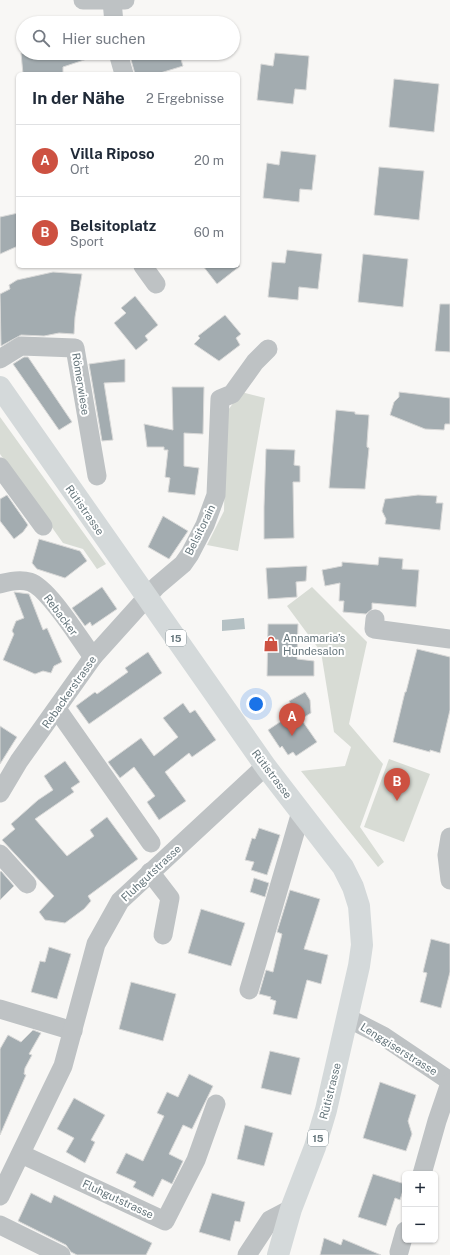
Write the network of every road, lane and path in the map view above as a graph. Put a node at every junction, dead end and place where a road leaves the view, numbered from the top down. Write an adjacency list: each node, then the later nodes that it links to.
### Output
1 (83, 0): 2 (street)
2 (119, 0): 3 (street)
3 (116, 16)
4 (120, 60): 5 (street)
5 (123, 72)
6 (144, 268): 7 (street)
7 (156, 284)
8 (268, 349): 15 (street, Belsitorain)
9 (0, 359): 12 (street, Römerwiese)
10 (3, 400): 15 (main road, Rütistrasse / 15)
11 (0, 467): 13 (street)
12 (97, 476)
13 (43, 526)
14 (0, 584): 18 (street, Rebacker)
15 (146, 597): 18 (street, Rebackerstrasse); 20 (main road, Rütistrasse / 15)
16 (375, 619): 17 (street)
17 (450, 639)
18 (93, 657): 19 (street, Rebackerstrasse)
19 (57, 709): 21 (street, Rebackerstrasse); 24 (street)
20 (266, 767): 22 (main road, Rütistrasse / 15); 26 (street, Fluhgutstrasse)
21 (0, 793)
22 (301, 812): 30 (street); 32 (main road, Rütistrasse / 15)
23 (450, 837): 27 (street)
24 (151, 843)
25 (0, 854): 28 (street)
26 (150, 872): 29 (street); 33 (street, Fluhgutstrasse)
27 (450, 880)
28 (27, 884)
29 (163, 935)
30 (249, 990)
31 (0, 1009): 33 (street)
32 (348, 1018): 34 (street, Lenggiserstrasse); 39 (main road, Rütistrasse / 15)
33 (73, 1031): 36 (street, Fluhgutstrasse)
34 (450, 1082): 37 (street)
35 (216, 1104): 36 (street, Fluhgutstrasse)
36 (21, 1154): 38 (street, Fluhgutstrasse)
37 (423, 1171)
38 (0, 1196)
39 (291, 1209): 44 (street); 45 (main road, Rütistrasse / 15)
40 (0, 1226): 43 (street)
41 (402, 1242): 42 (street)
42 (399, 1252)
43 (61, 1255)
44 (247, 1255)
45 (278, 1255)

